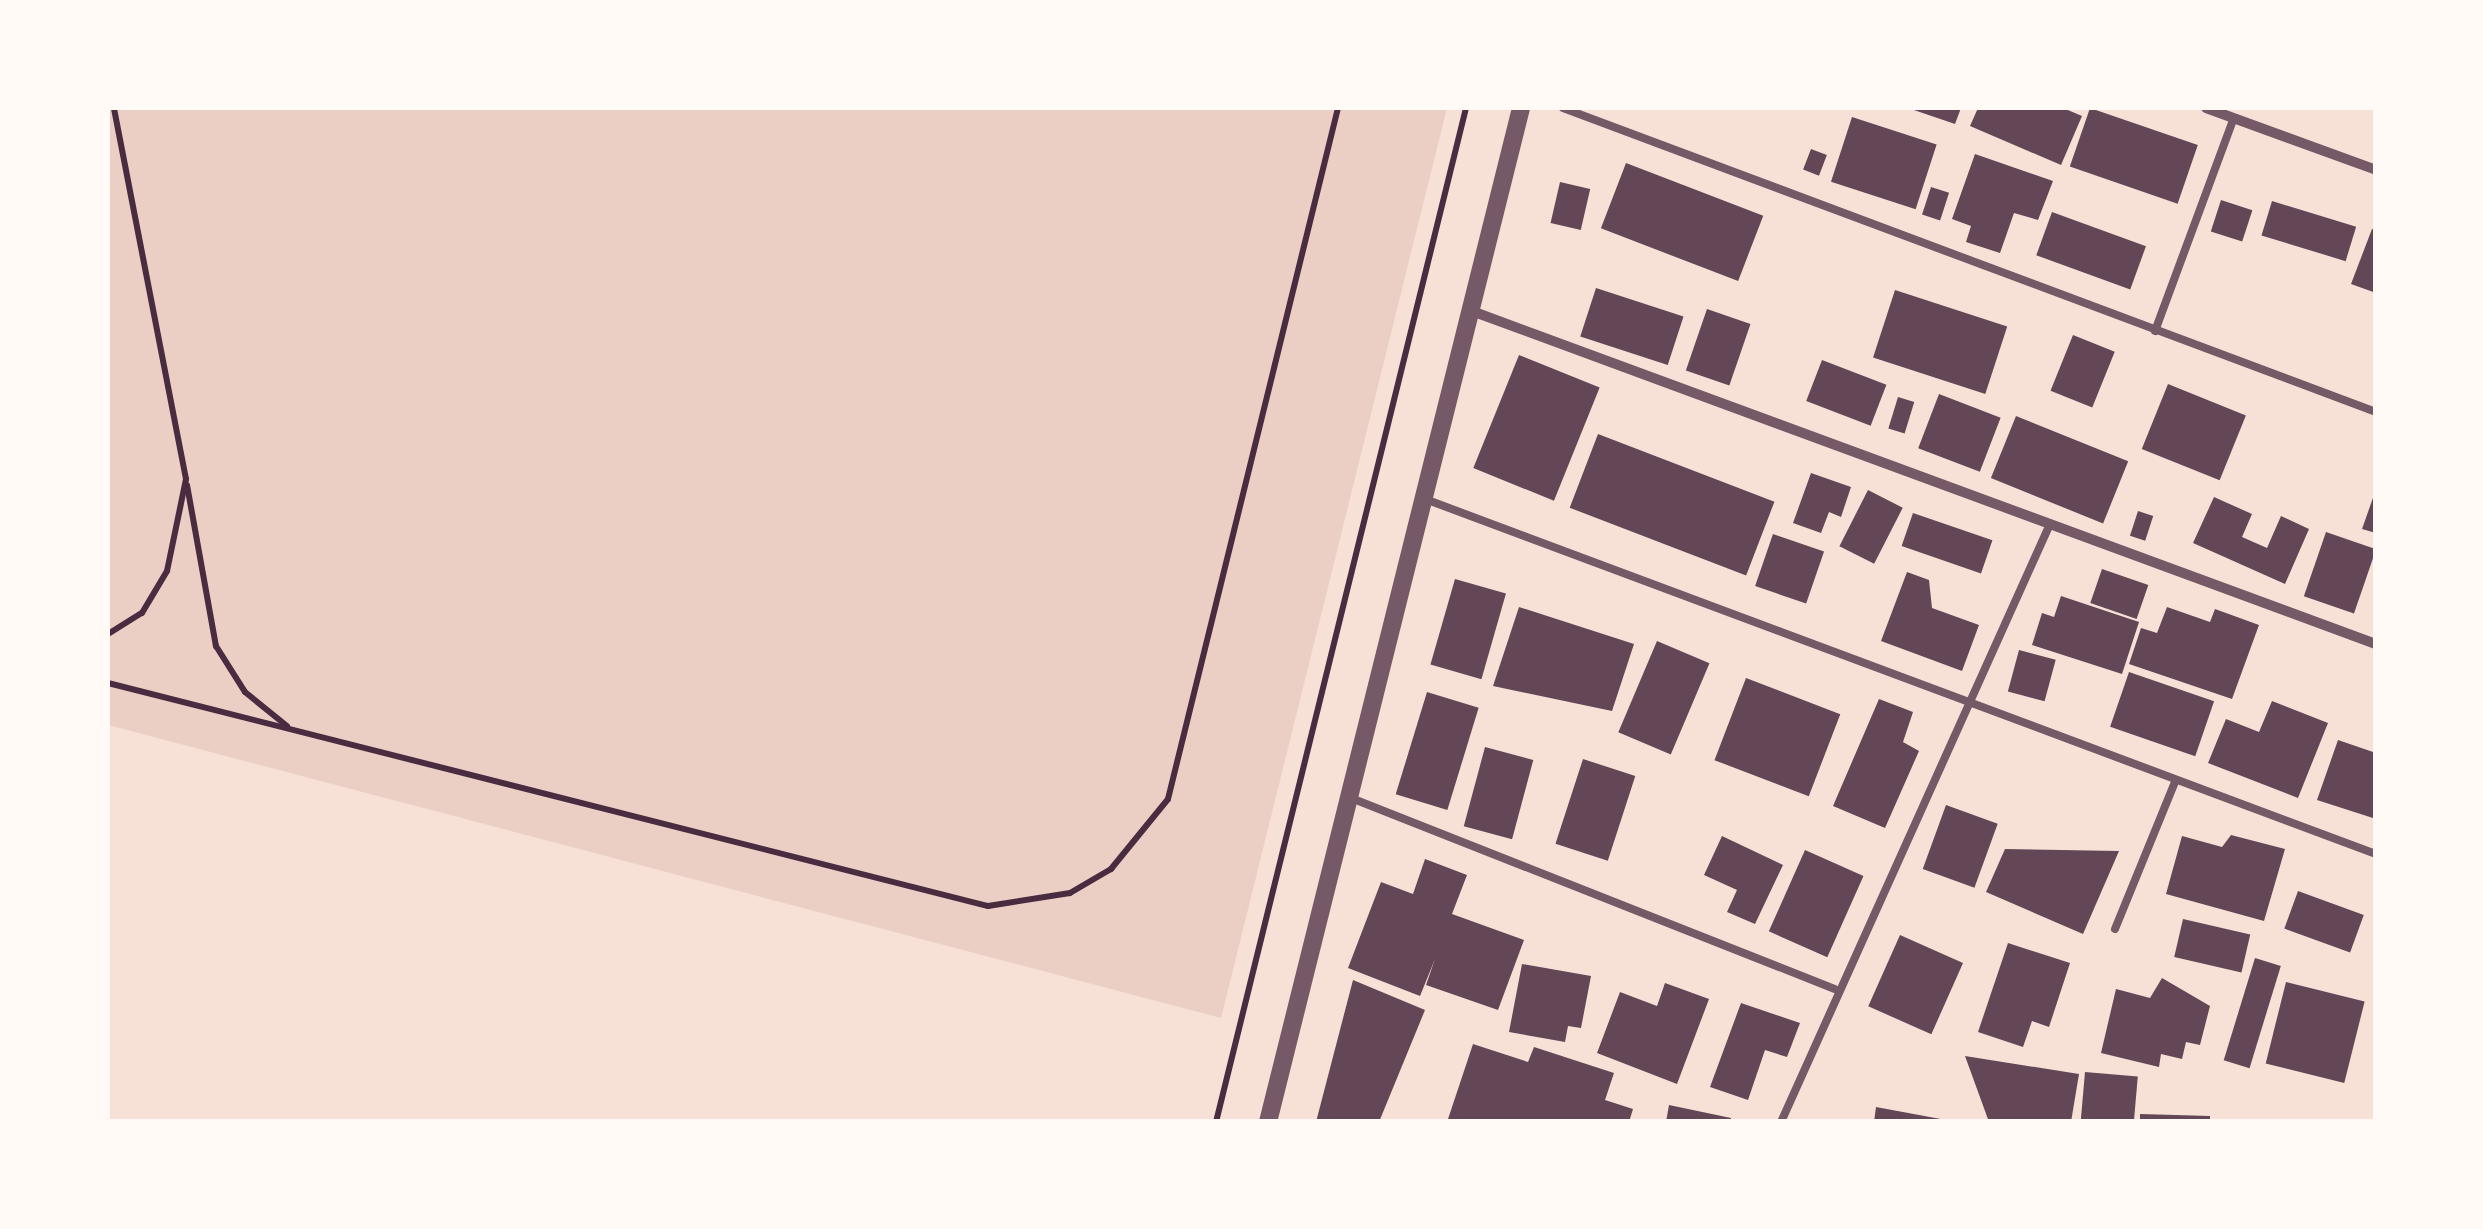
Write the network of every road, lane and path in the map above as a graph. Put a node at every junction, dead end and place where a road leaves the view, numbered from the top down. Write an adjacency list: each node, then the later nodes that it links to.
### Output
1 (114, 108): 12 (path)
2 (1338, 108): 19 (path)
3 (1466, 108): 25 (path)
4 (1522, 108): 9 (street)
5 (1563, 108): 10 (lane)
6 (2206, 108): 7 (street)
7 (2234, 118): 8 (street); 10 (lane)
8 (2376, 170)
9 (1469, 310): 13 (street); 14 (street)
10 (2155, 331): 11 (lane)
11 (2376, 412)
12 (186, 479): 15 (path); 19 (path)
13 (1425, 499): 18 (lane); 21 (street)
14 (2050, 524): 16 (street); 18 (lane)
15 (108, 634)
16 (2376, 644)
17 (108, 683): 19 (path)
18 (1972, 705): 20 (lane); 24 (lane)
19 (291, 729)
20 (2175, 782): 22 (lane); 23 (lane)
21 (1347, 796): 24 (lane); 26 (street)
22 (2376, 854)
23 (2115, 930)
24 (1836, 989): 27 (lane)
25 (1216, 1122)
26 (1268, 1122)
27 (1781, 1122)

